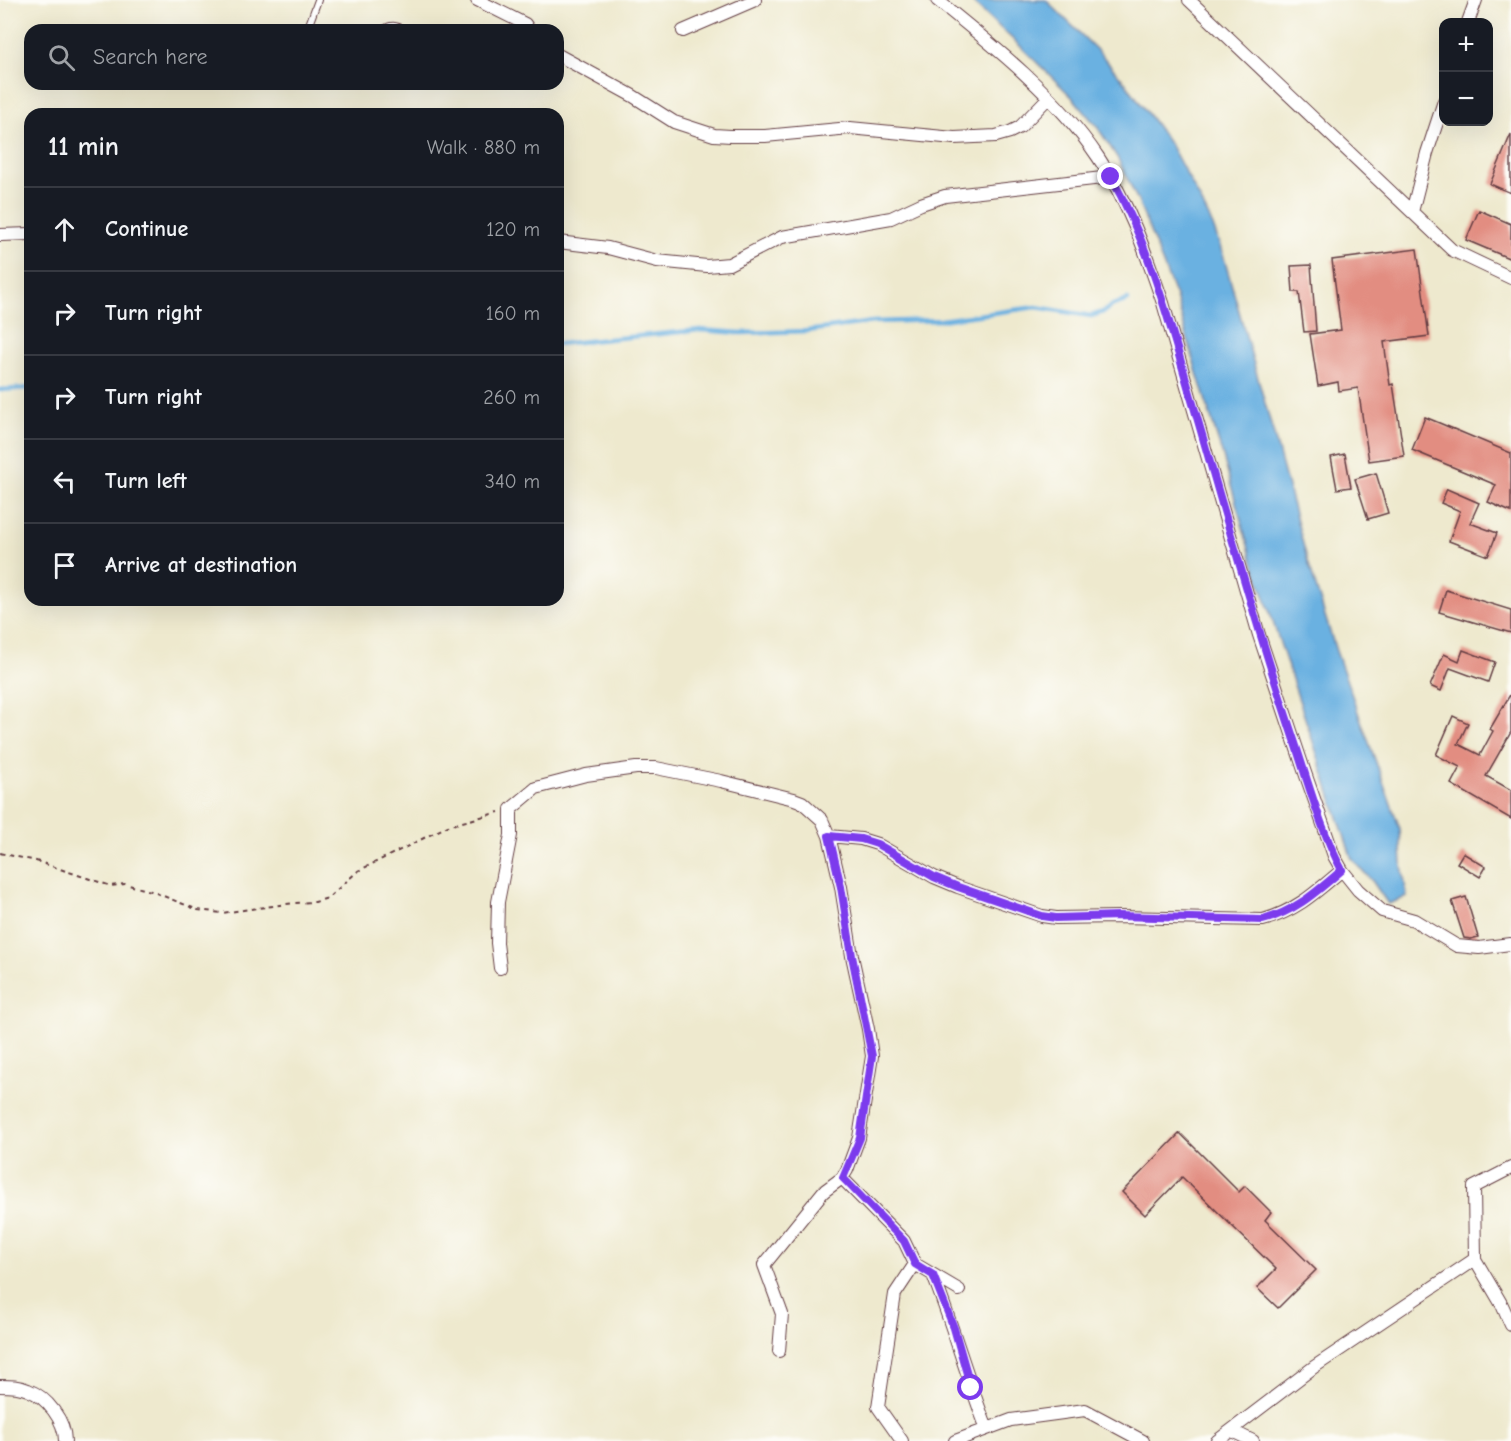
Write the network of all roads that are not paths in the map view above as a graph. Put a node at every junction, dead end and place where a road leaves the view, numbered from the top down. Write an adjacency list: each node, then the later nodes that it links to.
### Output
1 (318, 0): 8 (lane)
2 (477, 0): 9 (street)
3 (755, 0): 10 (street)
4 (937, 0): 12 (street)
5 (1189, 0): 15 (street)
6 (1476, 0): 7 (street)
7 (1469, 18)
8 (309, 24)
9 (525, 24)
10 (683, 31)
11 (564, 58): 12 (street)
12 (1048, 98): 14 (street)
13 (1439, 114): 15 (street)
14 (1111, 177): 18 (street); 21 (street)
15 (1412, 212): 19 (street)
16 (24, 234): 17 (street)
17 (0, 235)
18 (564, 243)
19 (1511, 278)
20 (829, 836): 21 (street); 23 (street); 25 (street)
21 (1342, 870): 22 (street)
22 (1511, 947)
23 (500, 968)
24 (1511, 1168): 26 (street)
25 (843, 1178): 27 (street); 31 (street)
26 (1475, 1259): 30 (street); 34 (street)
27 (915, 1264): 28 (street); 36 (street)
28 (933, 1275): 29 (street); 33 (street)
29 (959, 1290)
30 (1511, 1324)
31 (779, 1351)
32 (0, 1386): 35 (street)
33 (987, 1429): 37 (street); 38 (street)
34 (1232, 1431): 39 (street); 40 (street)
35 (65, 1441)
36 (902, 1441)
37 (955, 1441)
38 (1143, 1441)
39 (1217, 1441)
40 (1253, 1441)

